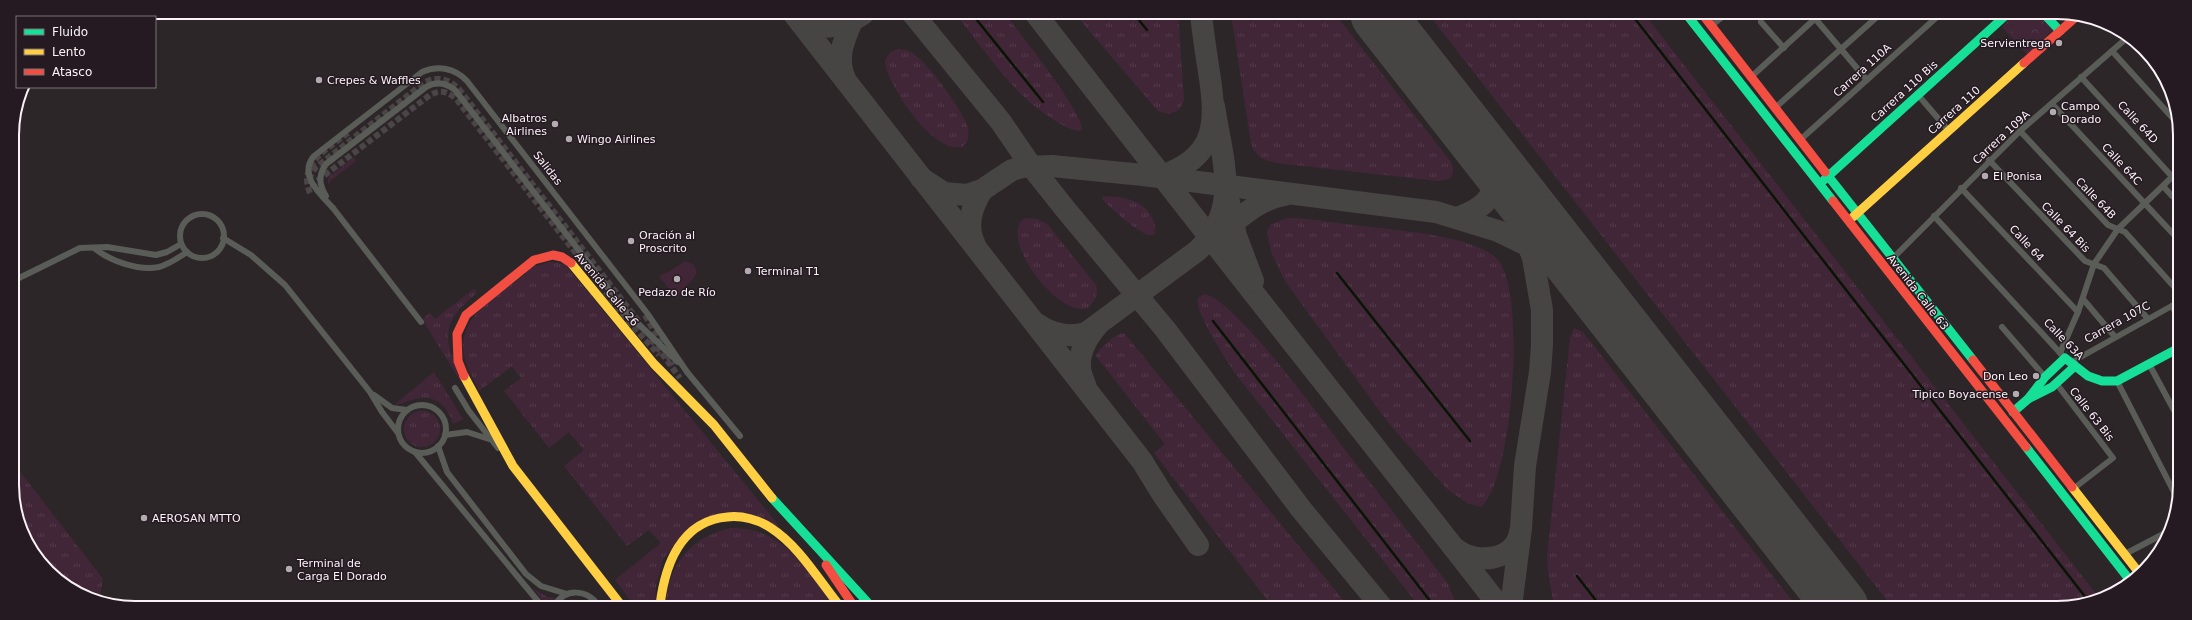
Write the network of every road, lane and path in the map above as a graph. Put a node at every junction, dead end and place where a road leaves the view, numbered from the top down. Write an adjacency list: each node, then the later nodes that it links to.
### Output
1 (1690, 19): 31 (main road, Avenida Calle 63)
2 (1706, 19): 12 (main road, Avenida Calle 63)
3 (1720, 19): 12 (street)
4 (1813, 19): 15 (street)
5 (1818, 19): 16 (street)
6 (1875, 19): 16 (street)
7 (1935, 19): 20 (street, Carrera 110A)
8 (2002, 19): 21 (main road, Carrera 110 Bis)
9 (2049, 19): 13 (main road)
10 (2072, 20): 13 (main road, Carrera 110)
11 (1761, 22): 15 (street)
12 (1711, 26): 18 (main road, Avenida Calle 63)
13 (2060, 31): 25 (main road, Carrera 110)
14 (2124, 41): 17 (street, Carrera 109A)
15 (1784, 48): 18 (street)
16 (1841, 49): 20 (street); 23 (street)
17 (2112, 51): 19 (street, Carrera 109A); 24 (street)
18 (1751, 77): 23 (main road, Avenida Calle 63)
19 (2081, 77): 22 (street, Carrera 109A); 30 (street, Calle 64D)
20 (1867, 80): 27 (street, Carrera 110A)
21 (1918, 95): 25 (street); 29 (main road, Carrera 110 Bis)
22 (2052, 104): 26 (street, Carrera 109A); 35 (street, Calle 64C)
23 (1775, 108): 27 (main road, Avenida Calle 63)
24 (2172, 117)
25 (1949, 131): 37 (main road, Carrera 110)
26 (2020, 131): 28 (street, Carrera 109A); 40 (street, Calle 64B)
27 (1800, 140): 29 (main road, Avenida Calle 63)
28 (1990, 160): 33 (street, Carrera 109A); 47 (street, Calle 64 Bis)
29 (1828, 176): 31 (main road, Carrera 110 Bis); 37 (main road, Avenida Calle 63)
30 (2172, 177): 32 (street)
31 (1819, 185): 39 (main road, Avenida Calle 63)
32 (2163, 186): 34 (street); 35 (street)
33 (1961, 188): 38 (street, Carrera 109A); 52 (street, Calle 64)
34 (2173, 195)
35 (2146, 204): 40 (street); 41 (street, Calle 64C)
36 (333, 208): 54 (street, Salidas); 60 (street, Salidas, bridge); 60 (street, Salidas, bridge)
37 (1857, 213): 39 (main road, Carrera 110); 46 (main road, Avenida Calle 63)
38 (1934, 216): 46 (street, Carrera 109A); 58 (street, Calle 63A)
39 (1848, 222): 83 (main road, Avenida Calle 63)
40 (2118, 229): 47 (street); 49 (street, Calle 64B)
41 (2173, 234)
42 (223, 238): 43 (street); 45 (street); 65 (street)
43 (181, 244): 44 (street); 45 (street)
44 (94, 248): 45 (street); 48 (street)
45 (187, 252)
46 (1893, 258): 69 (main road, Avenida Calle 63)
47 (2094, 264): 50 (street); 53 (street, Calle 64 Bis)
48 (19, 278)
49 (2173, 286)
50 (2083, 299): 52 (street); 56 (street)
51 (2173, 305): 53 (street, Carrera 107C)
52 (2078, 312): 58 (street)
53 (2148, 318): 56 (street, Carrera 107C)
54 (421, 322)
55 (2002, 327): 61 (street)
56 (2115, 336): 58 (street, Carrera 107C)
57 (2173, 352): 59 (main road)
58 (2067, 360): 61 (main road, Carrera 107C); 62 (main road, Calle 63A); 63 (main road, Carrera 107C)
59 (2149, 364): 62 (main road); 67 (street)
60 (687, 372): 72 (street, Salidas)
61 (2045, 377): 66 (main road, Carrera 107C)
62 (2117, 381): 78 (street)
63 (2056, 383): 66 (main road, Carrera 107C); 77 (street, Calle 63 Bis)
64 (455, 388): 73 (street)
65 (370, 392): 68 (street); 70 (street)
66 (2028, 399): 69 (main road, Carrera 107C)
67 (2173, 408)
68 (407, 410): 70 (street); 71 (street)
69 (2013, 412): 77 (main road, Avenida Calle 63)
70 (398, 433): 75 (street)
71 (445, 435): 73 (street); 74 (street)
72 (740, 436)
73 (492, 441): 76 (street)
74 (438, 446): 75 (street); 84 (street)
75 (415, 452): 85 (street)
76 (513, 466): 80 (main road, Avenida Calle 26); 88 (main road, Avenida Calle 26)
77 (2073, 488): 81 (main road, Avenida Calle 63)
78 (2173, 490)
79 (2161, 535): 81 (street)
80 (809, 540): 91 (main road, Avenida Calle 26); 92 (main road, Avenida Calle 26)
81 (2125, 554): 82 (main road, Avenida Calle 63)
82 (2136, 569)
83 (2128, 576)
84 (567, 594): 86 (street); 87 (street)
85 (538, 601)
86 (559, 601)
87 (595, 601)
88 (618, 601)
89 (660, 601): 90 (main road)
90 (836, 601)
91 (850, 601)
92 (866, 601)

